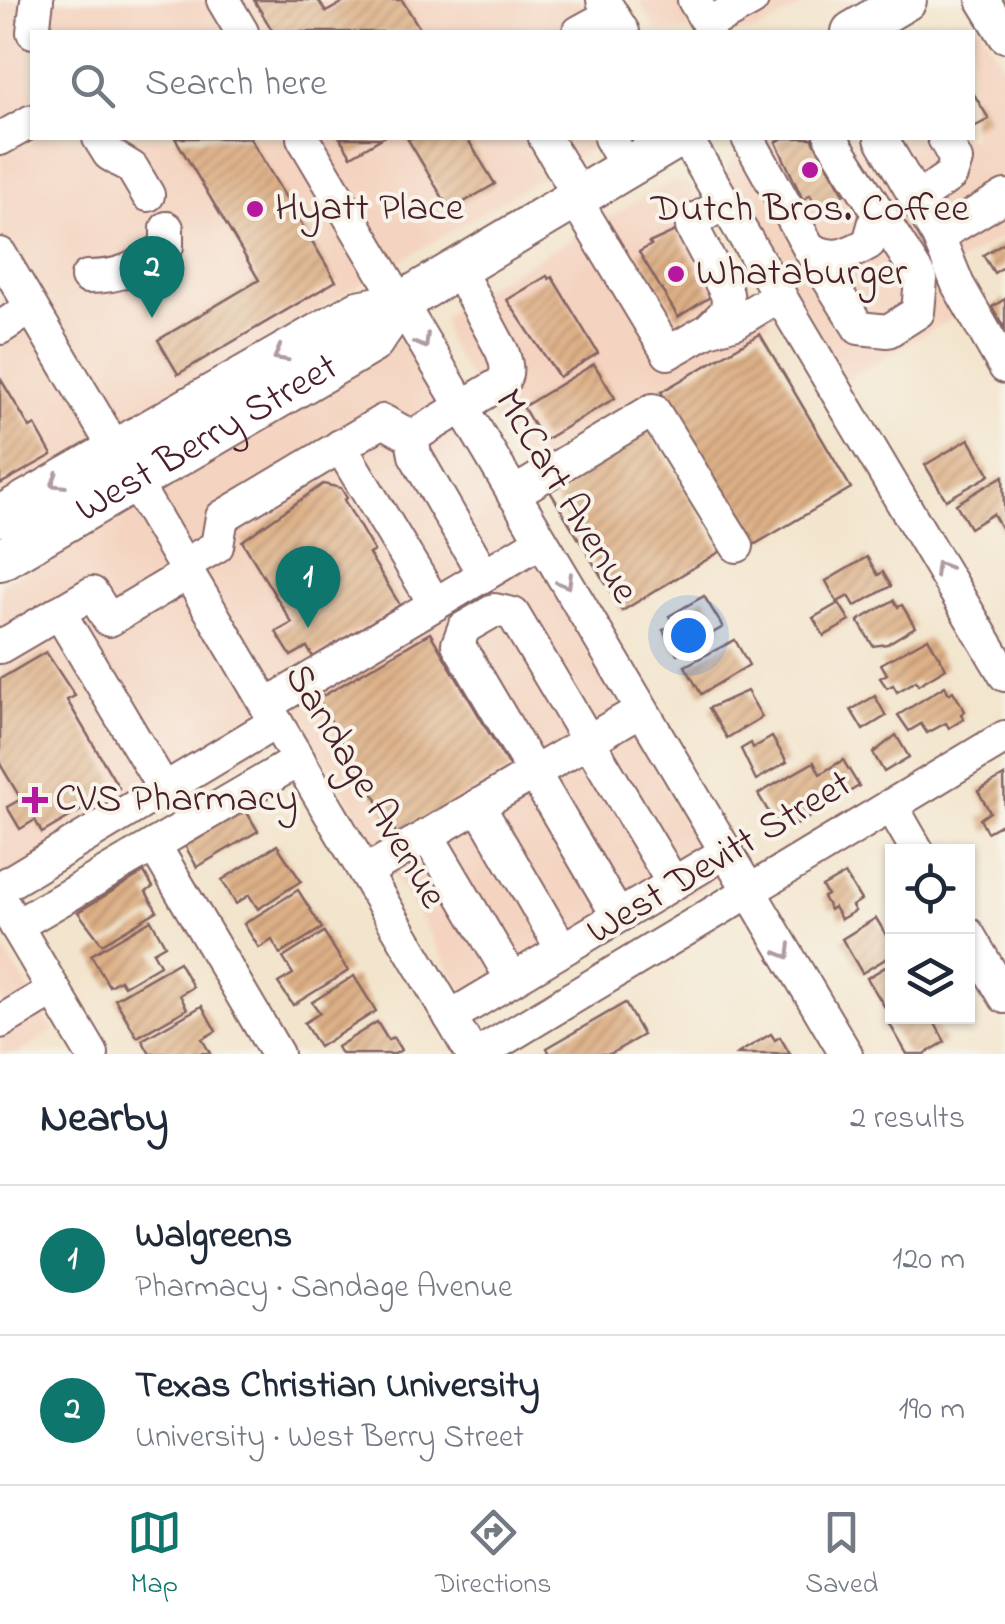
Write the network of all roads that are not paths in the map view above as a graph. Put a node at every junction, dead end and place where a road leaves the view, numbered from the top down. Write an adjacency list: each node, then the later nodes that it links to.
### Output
1 (37, 0): 8 (street)
2 (222, 0): 9 (street)
3 (694, 0): 4 (street)
4 (752, 0)
5 (906, 0): 11 (main road)
6 (984, 0): 12 (street)
7 (613, 15): 10 (street)
8 (33, 30)
9 (241, 30)
10 (584, 30)
11 (855, 30)
12 (1005, 36)
13 (30, 122): 14 (street)
14 (0, 139)
15 (100, 140): 25 (street)
16 (304, 140): 38 (street, McCart Avenue)
17 (546, 140): 27 (street)
18 (669, 140): 24 (main road, West Berry Street)
19 (687, 140): 29 (street)
20 (749, 140): 33 (street)
21 (832, 140): 30 (street)
22 (882, 140): 28 (street)
23 (945, 140): 28 (street)
24 (618, 152): 27 (main road, West Berry Street)
25 (148, 195)
26 (1005, 196): 32 (street)
27 (577, 197): 35 (main road, West Berry Street); 41 (street)
28 (916, 199): 32 (street)
29 (725, 203): 37 (street); 41 (street)
30 (878, 211): 33 (street); 33 (street)
31 (168, 228): 36 (street)
32 (938, 236): 42 (street)
33 (809, 248)
34 (0, 254): 39 (street, Sandage Avenue)
35 (458, 269): 38 (main road, West Berry Street); 43 (street)
36 (87, 277)
37 (780, 296): 41 (street); 57 (street, one-way to 37)
38 (400, 303): 43 (street, McCart Avenue, one-way to 43); 46 (main road, West Berry Street)
39 (32, 308): 40 (street); 46 (street, Sandage Avenue)
40 (0, 328)
41 (708, 330)
42 (1005, 367)
43 (462, 408): 44 (street); 47 (street, McCart Avenue)
44 (412, 436): 45 (street); 53 (street)
45 (340, 446): 52 (street); 54 (street)
46 (124, 465): 48 (main road, West Berry Street, one-way to 48); 51 (main road, West Berry Street); 52 (street, Sandage Avenue)
47 (513, 494): 49 (street, McCart Avenue); 50 (street)
48 (0, 516)
49 (541, 541): 53 (street); 58 (street, McCart Avenue, one-way to 58)
50 (736, 546)
51 (0, 560)
52 (186, 569): 55 (street); 59 (street, Sandage Avenue)
53 (484, 575): 54 (street)
54 (435, 604): 59 (street)
55 (59, 612): 56 (street); 64 (street)
56 (0, 647)
57 (1005, 675)
58 (641, 710): 61 (street); 70 (street, McCart Avenue)
59 (271, 713): 62 (street, Sandage Avenue); 64 (street)
60 (1005, 737): 66 (street, West Devitt Street)
61 (587, 741): 63 (street); 63 (street); 72 (street)
62 (298, 760): 69 (street); 71 (street, Sandage Avenue)
63 (535, 772): 65 (street); 76 (street)
64 (164, 789): 73 (street)
65 (478, 805): 67 (street); 78 (street)
66 (891, 806): 68 (street); 74 (street, West Devitt Street)
67 (427, 835): 71 (street); 79 (street)
68 (913, 844)
69 (154, 845): 75 (street); 85 (street)
70 (726, 852): 72 (street); 74 (street, McCart Avenue)
71 (365, 872): 82 (street, Sandage Avenue)
72 (673, 883): 76 (street)
73 (0, 888)
74 (748, 890): 86 (street, West Devitt Street); 87 (street, McCart Avenue, one-way to 87)
75 (8, 913): 80 (street)
76 (618, 916): 78 (street)
77 (975, 946): 81 (street)
78 (562, 950): 79 (street)
79 (512, 979): 82 (street)
80 (54, 990): 83 (street); 84 (street)
81 (1005, 997)
82 (450, 1016): 86 (street, Sandage Avenue)
83 (0, 1022)
84 (92, 1054)
85 (277, 1054)
86 (476, 1054)
87 (846, 1054)

